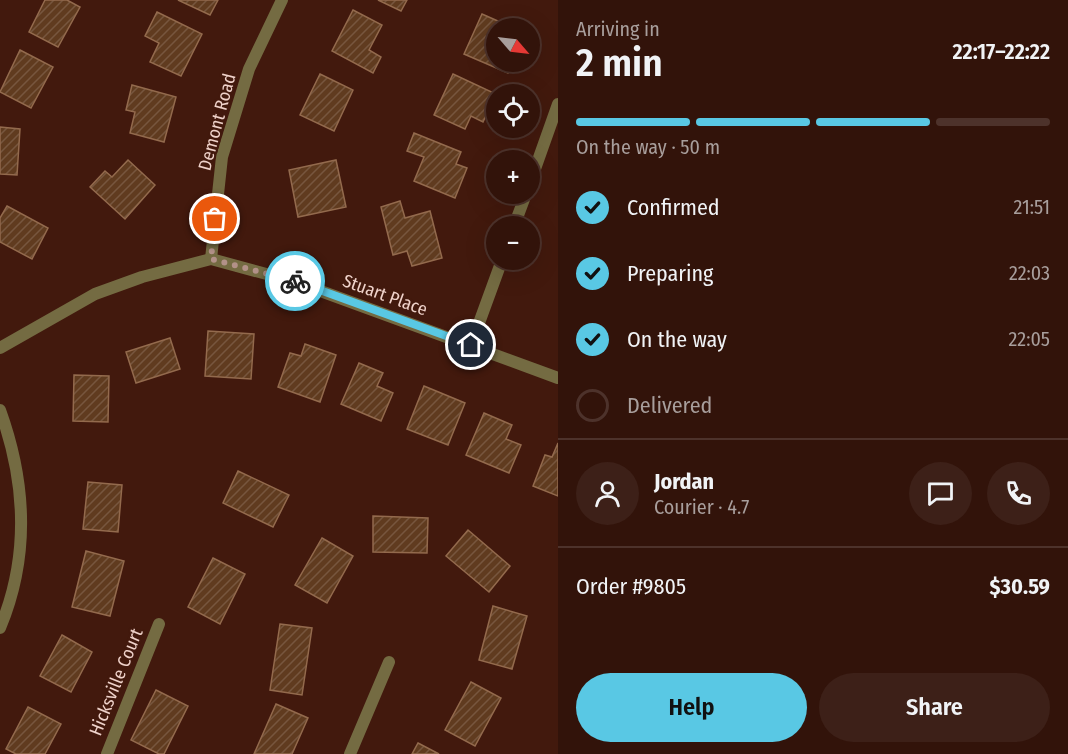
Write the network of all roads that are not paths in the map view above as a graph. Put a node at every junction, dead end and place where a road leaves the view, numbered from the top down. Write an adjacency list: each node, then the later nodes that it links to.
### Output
1 (282, 0): 4 (street, Demont Road)
2 (558, 104): 3 (street)
3 (540, 155)
4 (211, 259): 6 (street, Stuart Place); 7 (street)
5 (498, 270): 6 (street)
6 (471, 345): 8 (street, Stuart Place)
7 (0, 348)
8 (558, 378)
9 (0, 410): 11 (street)
10 (159, 624): 13 (street, Hicksville Court)
11 (0, 628)
12 (389, 662): 14 (street)
13 (107, 754)
14 (350, 754)

